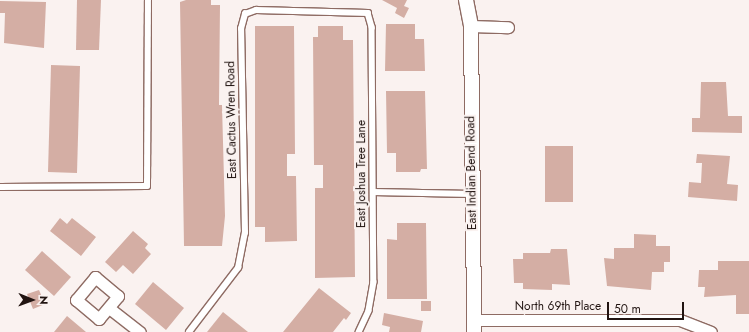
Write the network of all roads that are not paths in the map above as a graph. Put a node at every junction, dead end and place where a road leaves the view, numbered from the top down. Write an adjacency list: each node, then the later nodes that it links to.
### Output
1 (148, 0): 7 (lane)
2 (466, 0): 5 (street, East Indian Bend Road)
3 (472, 0): 5 (street, East Indian Bend Road)
4 (368, 13): 8 (lane, East Joshua Tree Lane); 13 (lane, East Cactus Wren Road)
5 (470, 21): 6 (street); 9 (street, East Indian Bend Road)
6 (508, 27)
7 (0, 186)
8 (373, 192): 9 (lane); 14 (lane, East Joshua Tree Lane)
9 (473, 194): 11 (street, East Indian Bend Road)
10 (109, 308): 12 (street)
11 (474, 326): 15 (street, North 69th Place)
12 (140, 332)
13 (189, 332)
14 (359, 332)
15 (711, 332)

